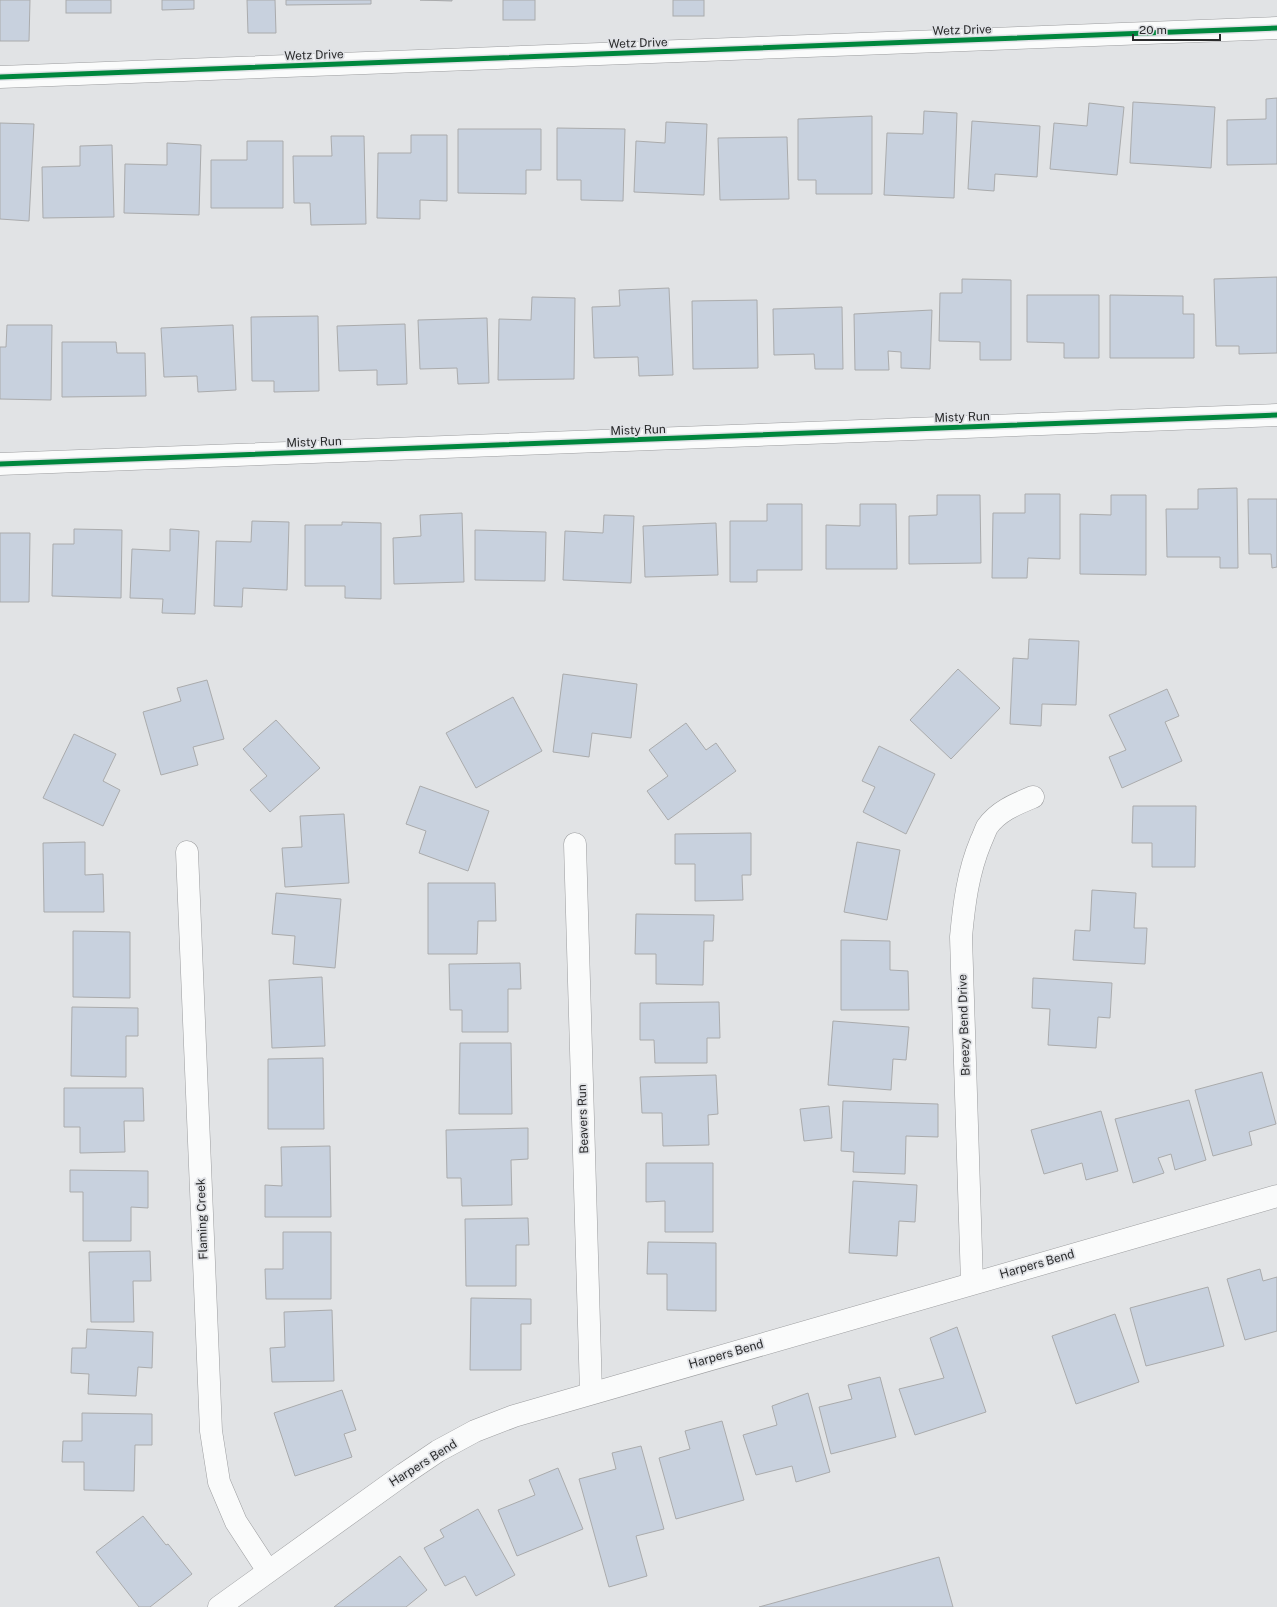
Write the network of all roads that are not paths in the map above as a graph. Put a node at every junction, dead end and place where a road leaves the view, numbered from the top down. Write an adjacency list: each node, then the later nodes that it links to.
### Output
1 (1277, 28): 2 (street, Wetz Drive)
2 (0, 77)
3 (1277, 415): 4 (street, Misty Run)
4 (0, 464)
5 (1033, 797): 9 (street, Breezy Bend Drive)
6 (575, 844): 10 (street, Beavers Run)
7 (188, 852): 11 (street, Flaming Creek)
8 (1277, 1196): 9 (street, Harpers Bend)
9 (972, 1283): 10 (street, Harpers Bend)
10 (590, 1393): 11 (street, Harpers Bend)
11 (268, 1571): 12 (street, Harpers Bend)
12 (219, 1607)

